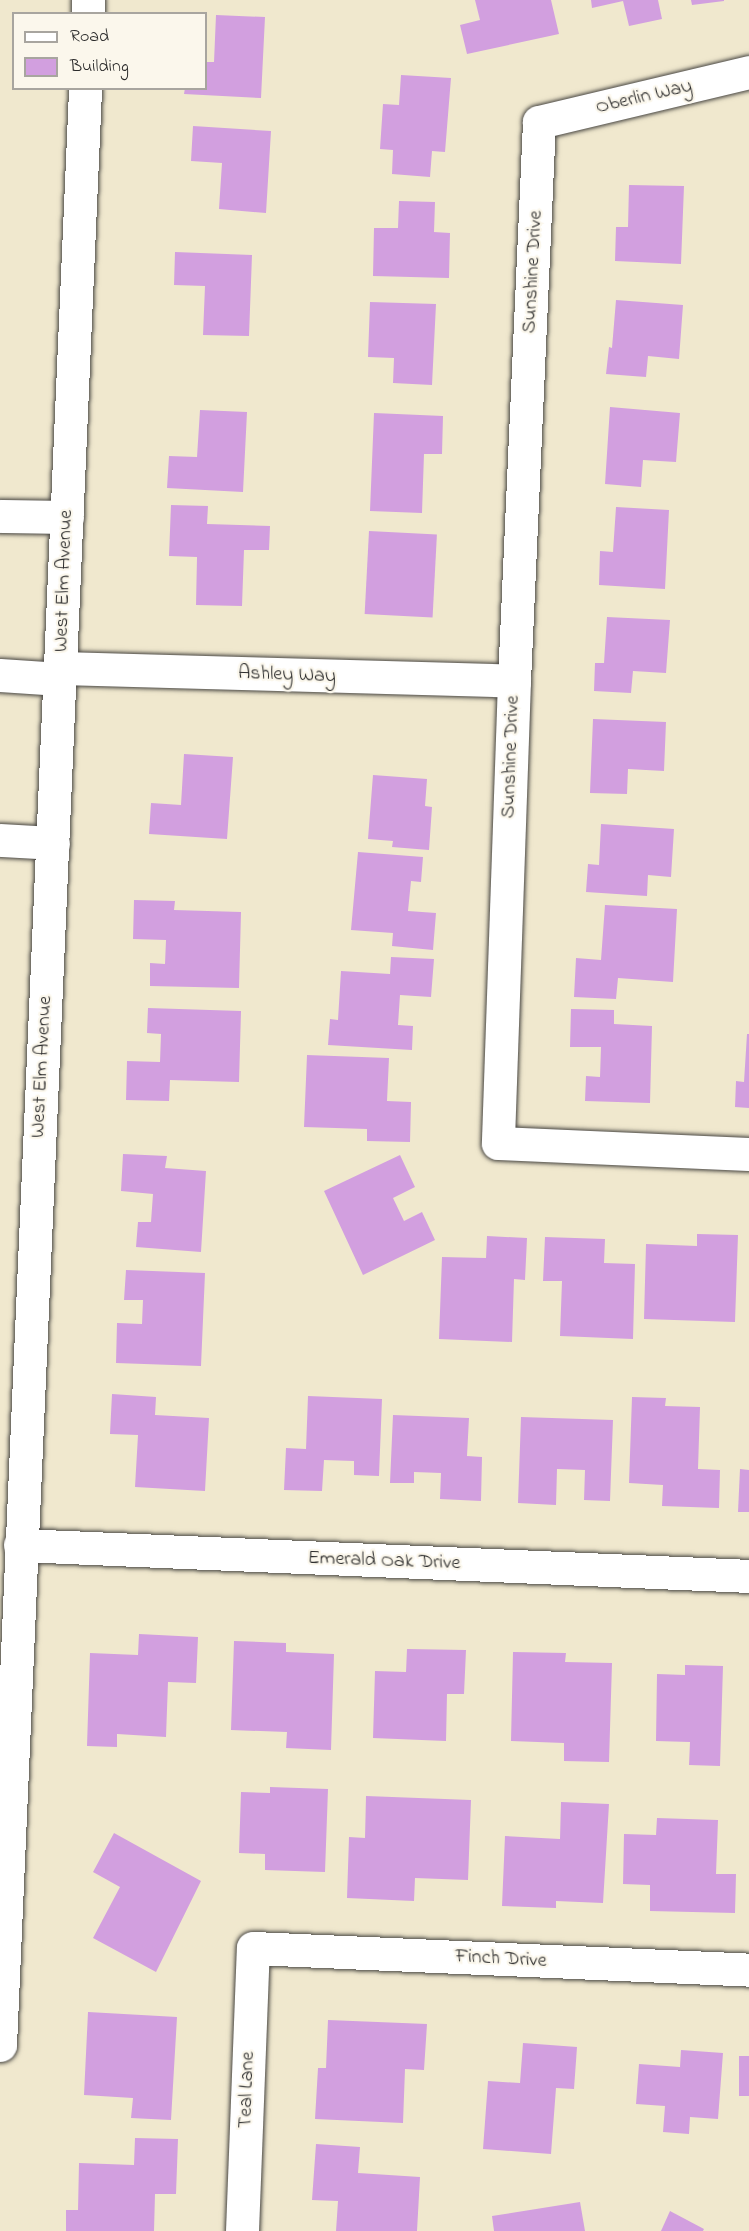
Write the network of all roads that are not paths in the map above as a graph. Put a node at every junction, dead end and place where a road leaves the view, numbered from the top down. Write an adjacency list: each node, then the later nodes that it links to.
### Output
1 (749, 72): 3 (street, Oberlin Way)
2 (85, 90): 5 (street, West Elm Avenue)
3 (539, 122): 8 (street, Sunshine Drive)
4 (0, 516): 5 (street)
5 (67, 517): 6 (street, West Elm Avenue)
6 (60, 674): 7 (street, Ashley Way); 8 (street, Ashley Way); 10 (street, West Elm Avenue)
7 (0, 675)
8 (514, 681): 11 (street, Sunshine Drive)
9 (0, 840): 10 (street)
10 (53, 843): 12 (street, West Elm Avenue)
11 (749, 1154)
12 (20, 1545): 13 (street, Emerald Oak Drive); 16 (street, West Elm Avenue)
13 (749, 1576)
14 (253, 1948): 15 (street, Finch Drive); 17 (street, Teal Lane)
15 (749, 1971)
16 (0, 2045)
17 (242, 2231)

